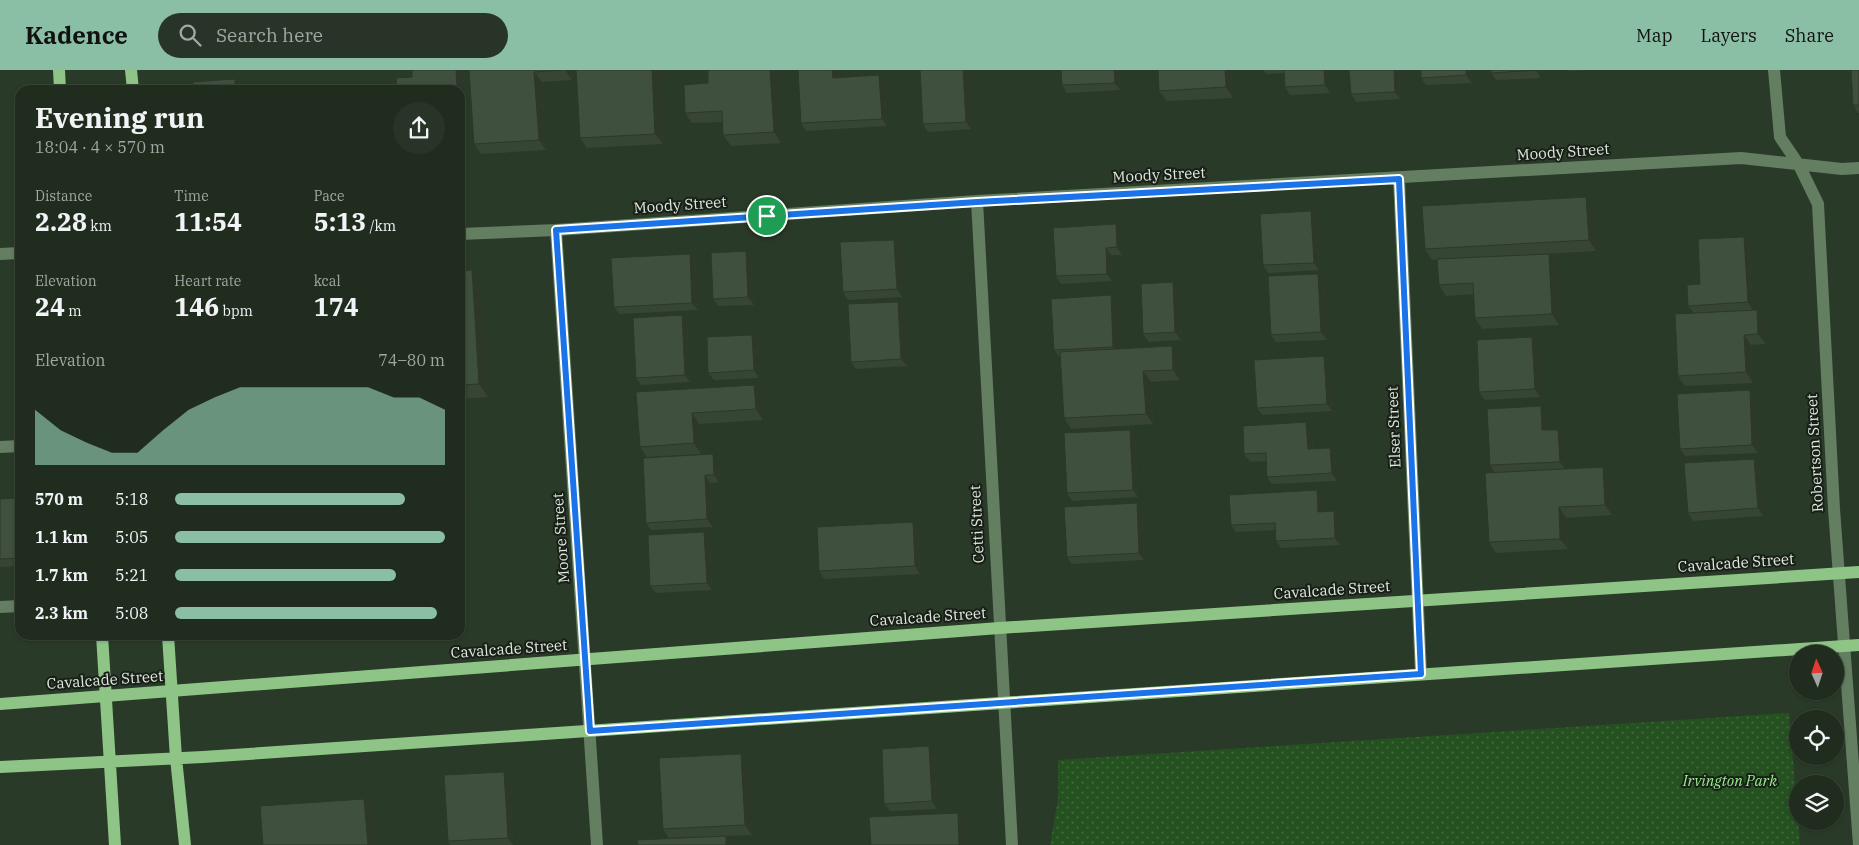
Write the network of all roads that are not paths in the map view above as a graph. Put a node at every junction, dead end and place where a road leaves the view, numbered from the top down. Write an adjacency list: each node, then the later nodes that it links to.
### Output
1 (59, 70): 4 (main road)
2 (131, 70): 5 (main road)
3 (1774, 70): 6 (street, Robertson Street)
4 (60, 85)
5 (132, 85)
6 (1799, 165): 7 (street, Moody Street); 8 (street, Moody Street); 16 (street, Robertson Street)
7 (1859, 168)
8 (1399, 179): 9 (street, Moody Street); 18 (street, Elser Street)
9 (977, 202): 10 (street, Moody Street); 21 (street, Cetti Street)
10 (556, 230): 11 (street, Moody Street); 28 (street, Moore Street)
11 (465, 234)
12 (15, 253): 13 (street)
13 (0, 254)
14 (15, 446): 15 (street)
15 (0, 447)
16 (1838, 572): 17 (main road, Cavalcade Street); 18 (main road, Cavalcade Street); 25 (street, Robertson Street)
17 (1859, 572)
18 (1417, 601): 21 (main road, Cavalcade Street); 29 (street, Elser Street)
19 (15, 606): 20 (street)
20 (0, 607)
21 (999, 628): 28 (main road, Cavalcade Street); 32 (street, Cetti Street)
22 (102, 640): 31 (main road)
23 (168, 640): 30 (main road)
24 (1859, 644): 26 (main road)
25 (1844, 645)
26 (1844, 646): 42 (street, Robertson Street)
27 (1789, 650): 29 (main road)
28 (586, 660): 30 (main road, Cavalcade Street); 34 (street, Moore Street)
29 (1421, 674): 32 (main road)
30 (172, 691): 31 (main road, Cavalcade Street); 35 (main road)
31 (105, 697): 33 (main road, Cavalcade Street); 36 (main road)
32 (1003, 703): 34 (main road); 41 (street, Cetti Street)
33 (0, 704)
34 (590, 731): 35 (main road); 40 (street, Moore Street)
35 (176, 758): 36 (main road); 39 (main road)
36 (110, 762): 37 (main road); 38 (main road)
37 (0, 767)
38 (115, 845)
39 (185, 845)
40 (597, 845)
41 (1012, 845)
42 (1859, 845)

